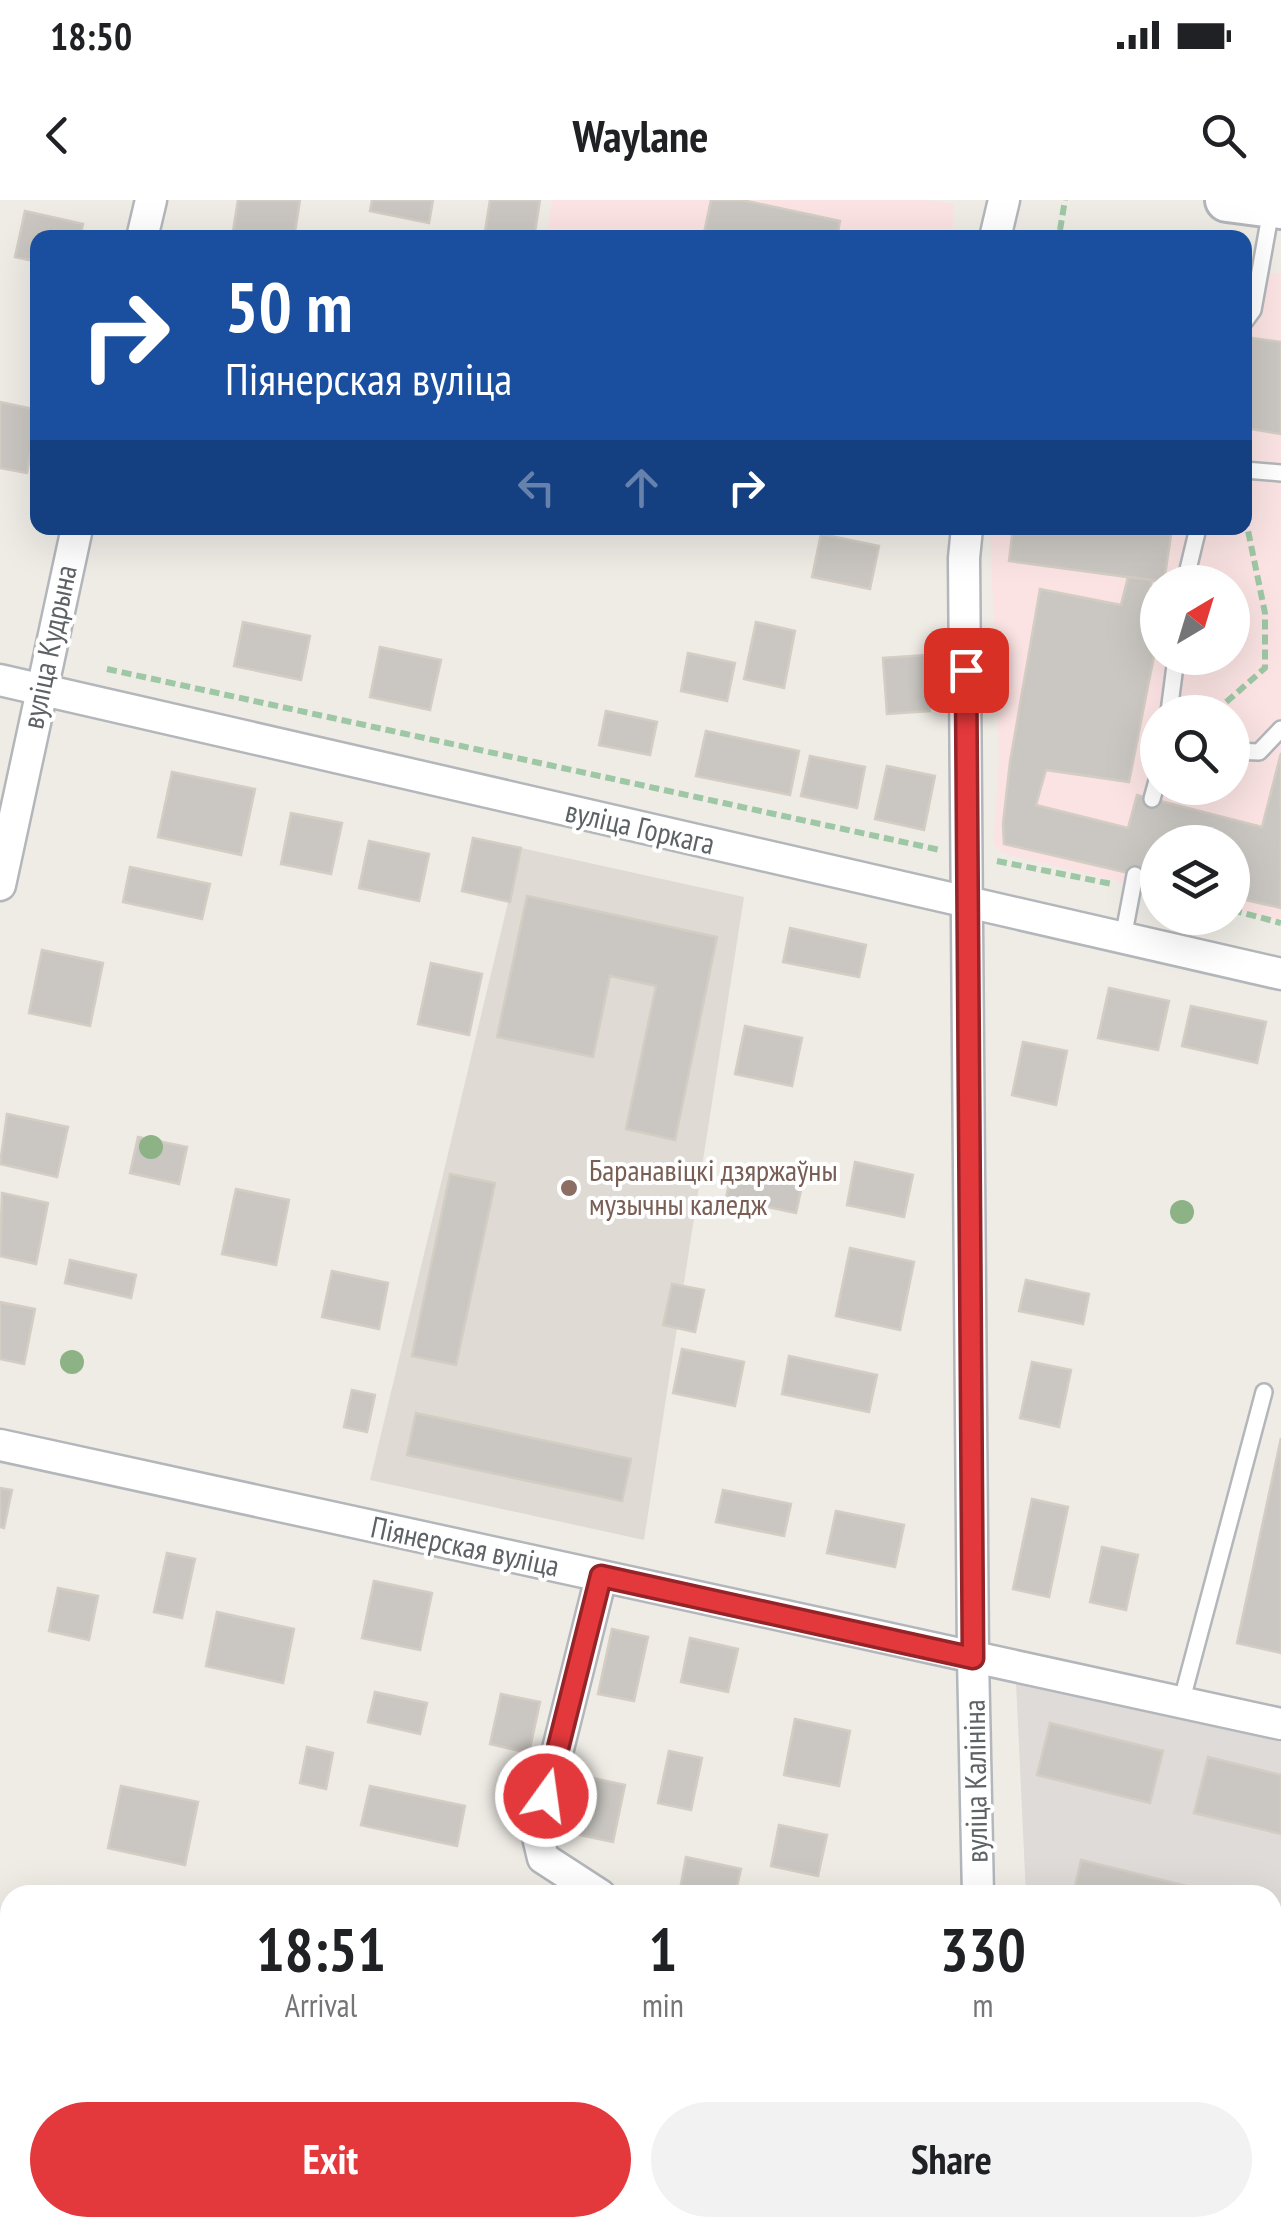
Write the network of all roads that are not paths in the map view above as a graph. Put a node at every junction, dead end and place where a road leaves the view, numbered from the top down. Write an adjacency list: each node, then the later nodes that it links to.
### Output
1 (151, 200): 5 (street)
2 (1004, 200): 6 (street)
3 (1227, 200): 4 (main road)
4 (1276, 207): 7 (lane)
5 (144, 230)
6 (997, 230)
7 (1252, 311)
8 (1252, 471): 9 (lane)
9 (1281, 474)
10 (75, 535): 15 (street, вуліца Кудрына)
11 (966, 535): 20 (street, вуліца Калініна)
12 (1196, 535): 13 (lane)
13 (1189, 565)
14 (0, 680): 15 (street, вуліца Горкага)
15 (41, 689): 19 (street, вуліца Кудрына); 20 (street, вуліца Горкага)
16 (1281, 730): 17 (lane)
17 (1250, 752)
18 (1134, 881): 21 (lane)
19 (0, 885)
20 (968, 904): 21 (street, вуліца Горкага); 26 (street, вуліца Калініна)
21 (1122, 938): 22 (street, вуліца Горкага)
22 (1281, 974)
23 (1264, 1392): 27 (lane)
24 (0, 1446): 25 (street, Піянерская вуліца)
25 (601, 1576): 26 (street, Піянерская вуліца); 29 (street)
26 (973, 1658): 27 (street, Піянерская вуліца); 30 (street, вуліца Калініна)
27 (1181, 1703): 28 (street, Піянерская вуліца)
28 (1281, 1724)
29 (585, 1885)
30 (978, 1885)

